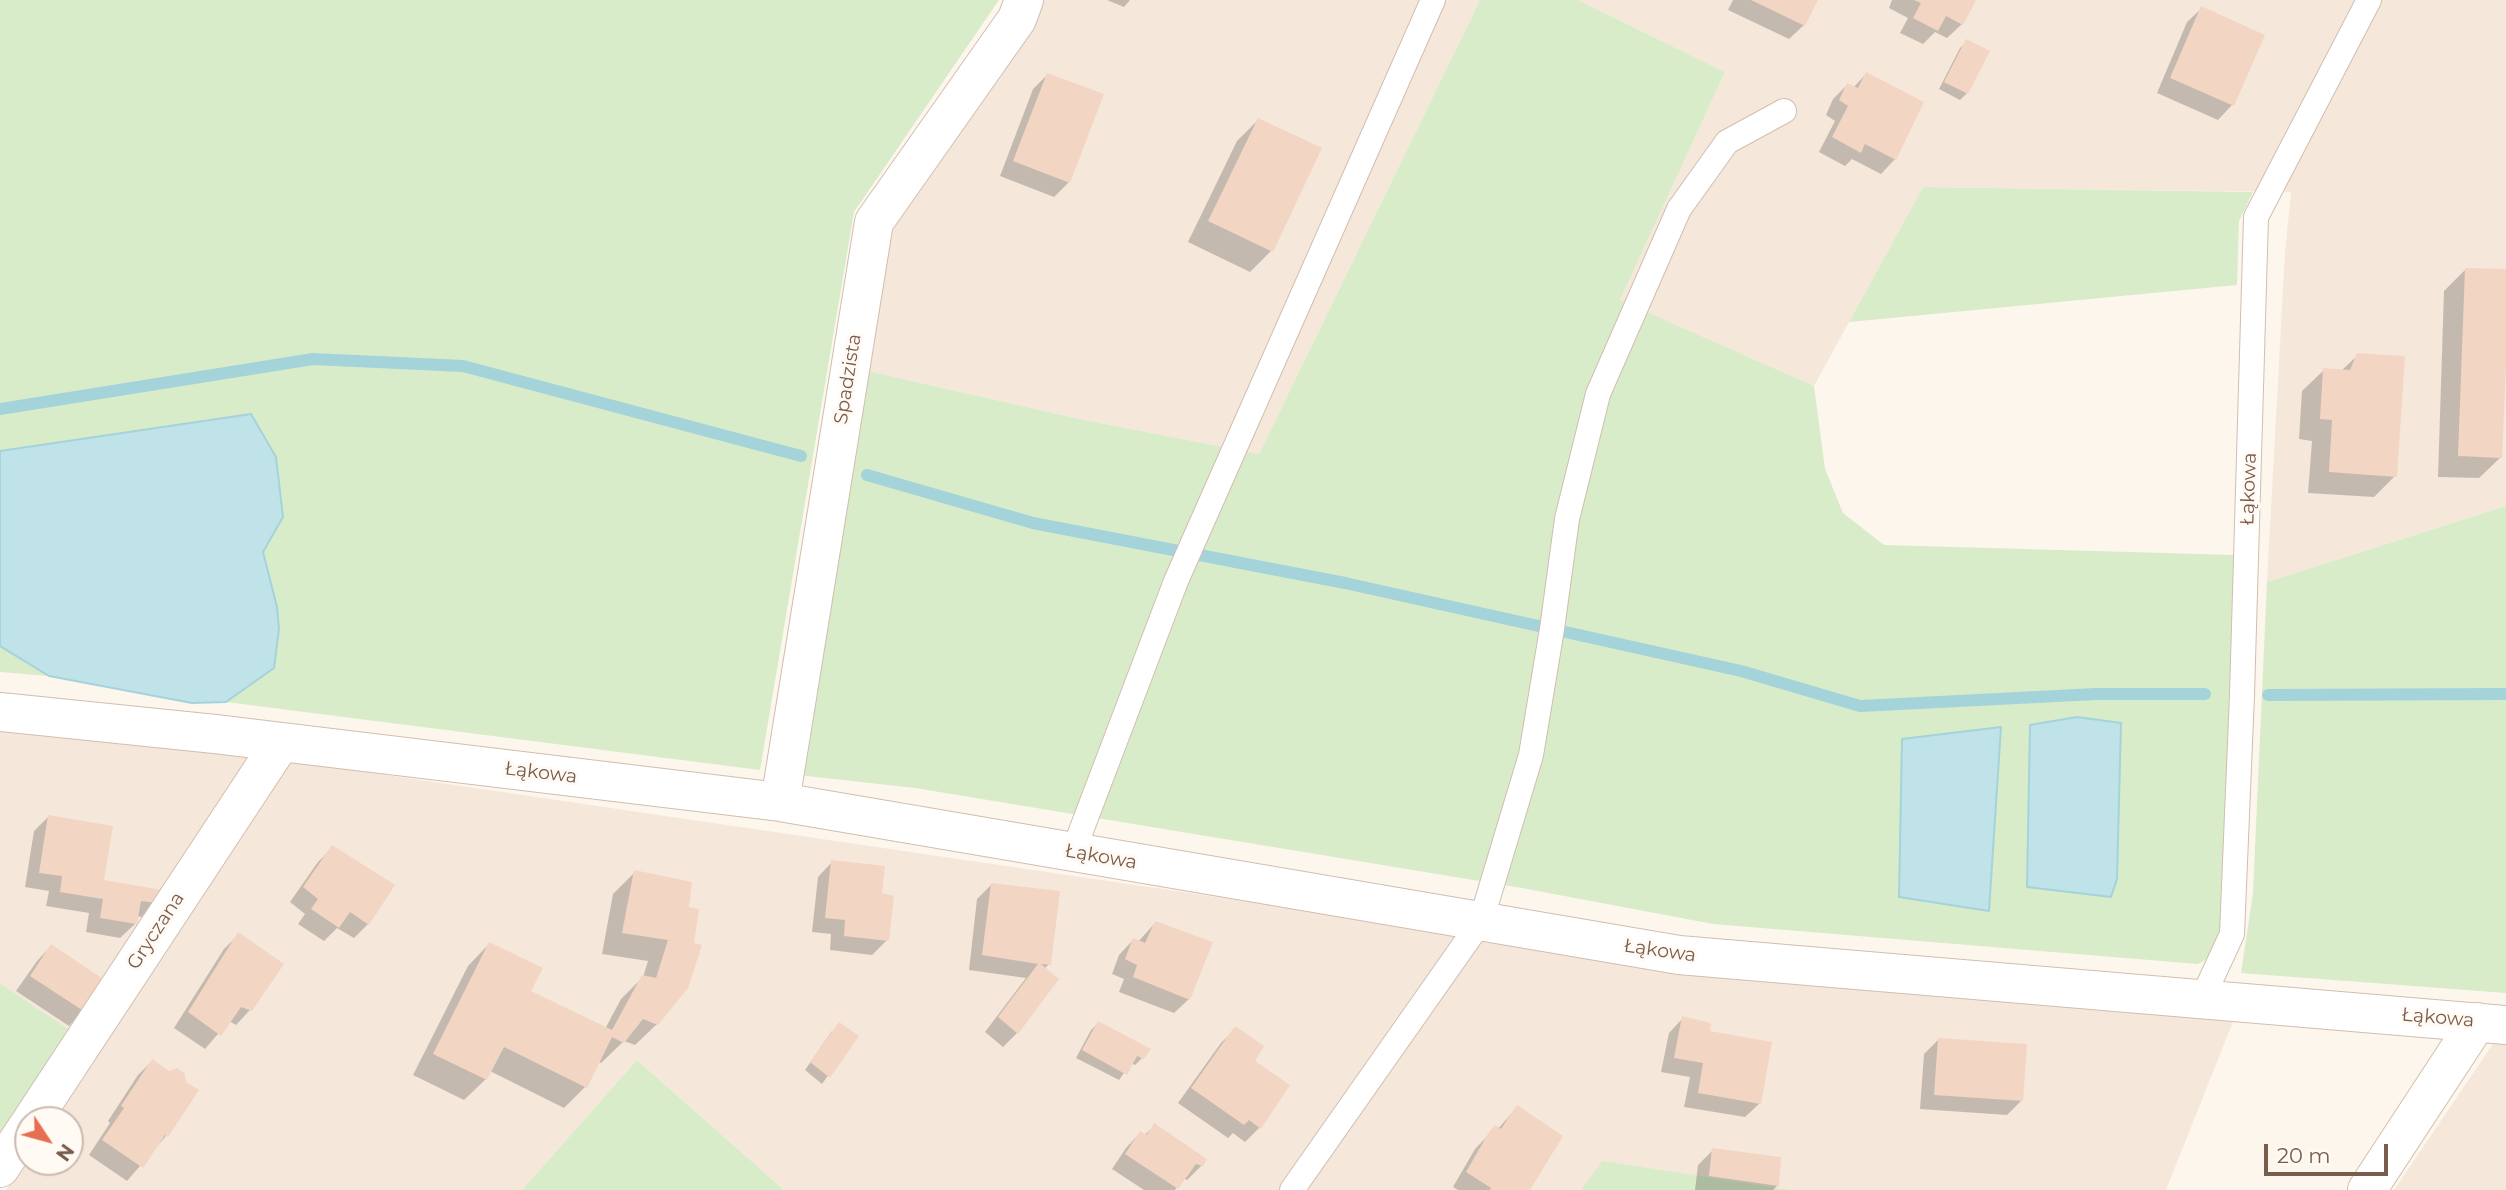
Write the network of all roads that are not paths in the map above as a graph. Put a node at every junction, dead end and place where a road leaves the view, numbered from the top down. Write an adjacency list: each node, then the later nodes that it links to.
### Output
1 (1024, 0): 7 (street, Spadzista)
2 (1433, 0): 8 (lane)
3 (2369, 0): 10 (lane, Łąkowa)
4 (1784, 111): 9 (lane)
5 (0, 712): 6 (street, Łąkowa)
6 (281, 742): 7 (street, Łąkowa); 12 (street, Gryczana)
7 (779, 802): 8 (street, Łąkowa)
8 (1073, 852): 9 (street, Łąkowa)
9 (1480, 921): 10 (street, Łąkowa); 15 (lane)
10 (2202, 999): 11 (street, Łąkowa)
11 (2492, 1023): 16 (street)
12 (41, 1106)
13 (14, 1147): 14 (street)
14 (0, 1168)
15 (1292, 1190)
16 (2367, 1190)

